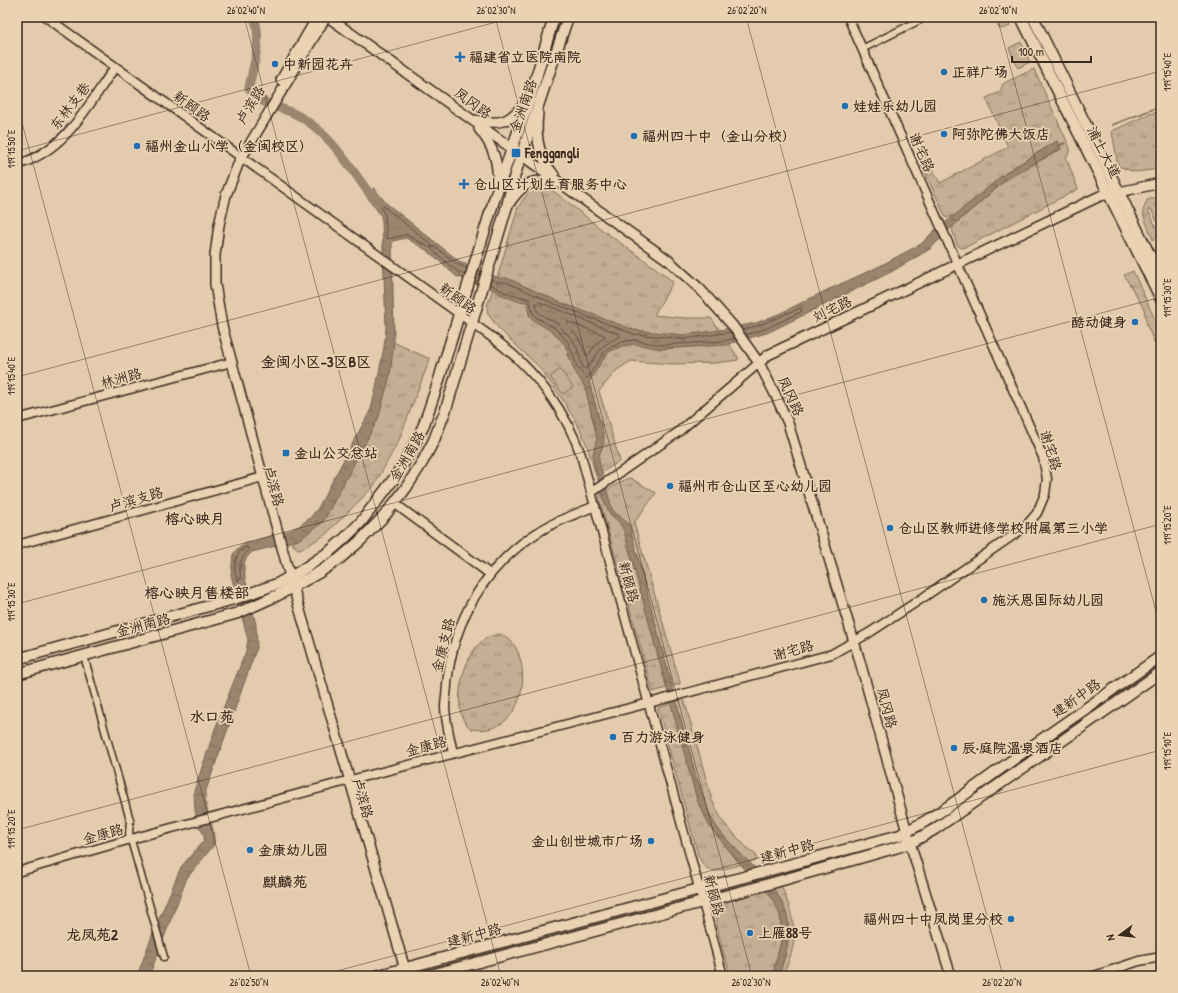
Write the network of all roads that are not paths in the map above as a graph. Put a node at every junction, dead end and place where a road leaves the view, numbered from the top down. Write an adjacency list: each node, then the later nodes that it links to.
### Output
1 (46, 17): 11 (street, 新颐路)
2 (317, 17): 12 (main road, 卢滨路)
3 (327, 17): 12 (main road); 15 (main road, 凤冈路)
4 (554, 17): 13 (main road, 金洲南路)
5 (568, 17): 14 (main road, 金洲南路)
6 (848, 17): 10 (street, 谢宅路)
7 (926, 17): 10 (street)
8 (1021, 17): 21 (main road, 浦上大道)
9 (1033, 17): 21 (main road, 浦上大道)
10 (862, 49): 24 (street, 谢宅路)
11 (115, 67): 17 (street, 新颐路); 18 (street, 东林支巷)
12 (276, 94): 17 (main road, 卢滨路)
13 (530, 98): 15 (main road); 16 (main road, 金洲南路)
14 (539, 104): 16 (main road, 金洲南路); 20 (main road)
15 (471, 118): 16 (main road, 凤冈路); 22 (main road)
16 (517, 152): 20 (main road, 凤冈路); 22 (main road, 金洲南路); 23 (main road, 金洲南路)
17 (239, 155): 27 (street, 新颐路); 29 (main road, 卢滨路)
18 (17, 165)
19 (1161, 183): 21 (main road, 刘宅路)
20 (562, 184): 23 (main road); 30 (main road, 凤冈路)
21 (1114, 192): 24 (main road, 刘宅路); 25 (main road, 浦上大道); 26 (main road, 浦上大道)
22 (495, 197): 27 (main road, 金洲南路)
23 (507, 206): 28 (main road, 金洲南路)
24 (958, 264): 30 (main road, 刘宅路); 39 (street, 谢宅路)
25 (1161, 278)
26 (1161, 299)
27 (459, 314): 28 (street, 新颐路); 38 (main road, 金洲南路)
28 (472, 324): 33 (street, 新颐路); 34 (main road, 金洲南路)
29 (229, 363): 31 (street, 林洲路); 32 (main road, 卢滨路)
30 (758, 363): 33 (street, 刘宅路); 39 (main road, 凤冈路)
31 (17, 419)
32 (260, 478): 36 (street, 卢滨支路); 38 (main road, 卢滨路)
33 (592, 492): 35 (street, 新颐路)
34 (394, 503): 37 (street); 38 (main road, 金洲南路)
35 (596, 506): 37 (street, 金康支路); 45 (street, 新颐路)
36 (17, 545)
37 (490, 574): 46 (street, 金康支路)
38 (289, 584): 40 (main road, 金洲南路); 42 (main road, 金洲南路); 47 (main road, 卢滨路)
39 (854, 642): 45 (street, 谢宅路); 48 (main road, 凤冈路)
40 (84, 656): 44 (main road, 金洲南路); 49 (street)
41 (1161, 656): 48 (main road, 建新中路)
42 (17, 659)
43 (1161, 672): 50 (main road, 建新中路)
44 (17, 674)
45 (653, 702): 46 (street, 金康路); 52 (street, 新颐路)
46 (453, 753): 47 (street, 金康路)
47 (346, 781): 49 (street, 金康路); 56 (main road, 卢滨路)
48 (907, 832): 50 (main road, 凤冈路); 52 (main road, 建新中路)
49 (131, 839): 51 (street, 金康路); 54 (street)
50 (910, 843): 53 (main road, 建新中路); 60 (main road, 凤冈路)
51 (17, 872)
52 (700, 889): 53 (street, 新颐路); 56 (main road, 建新中路)
53 (703, 902): 58 (main road, 建新中路); 59 (street, 新颐路)
54 (164, 957)
55 (1161, 957): 61 (street)
56 (403, 973): 57 (main road, 建新中路)
57 (376, 976)
58 (427, 976)
59 (723, 976)
60 (951, 976)
61 (1094, 976)

